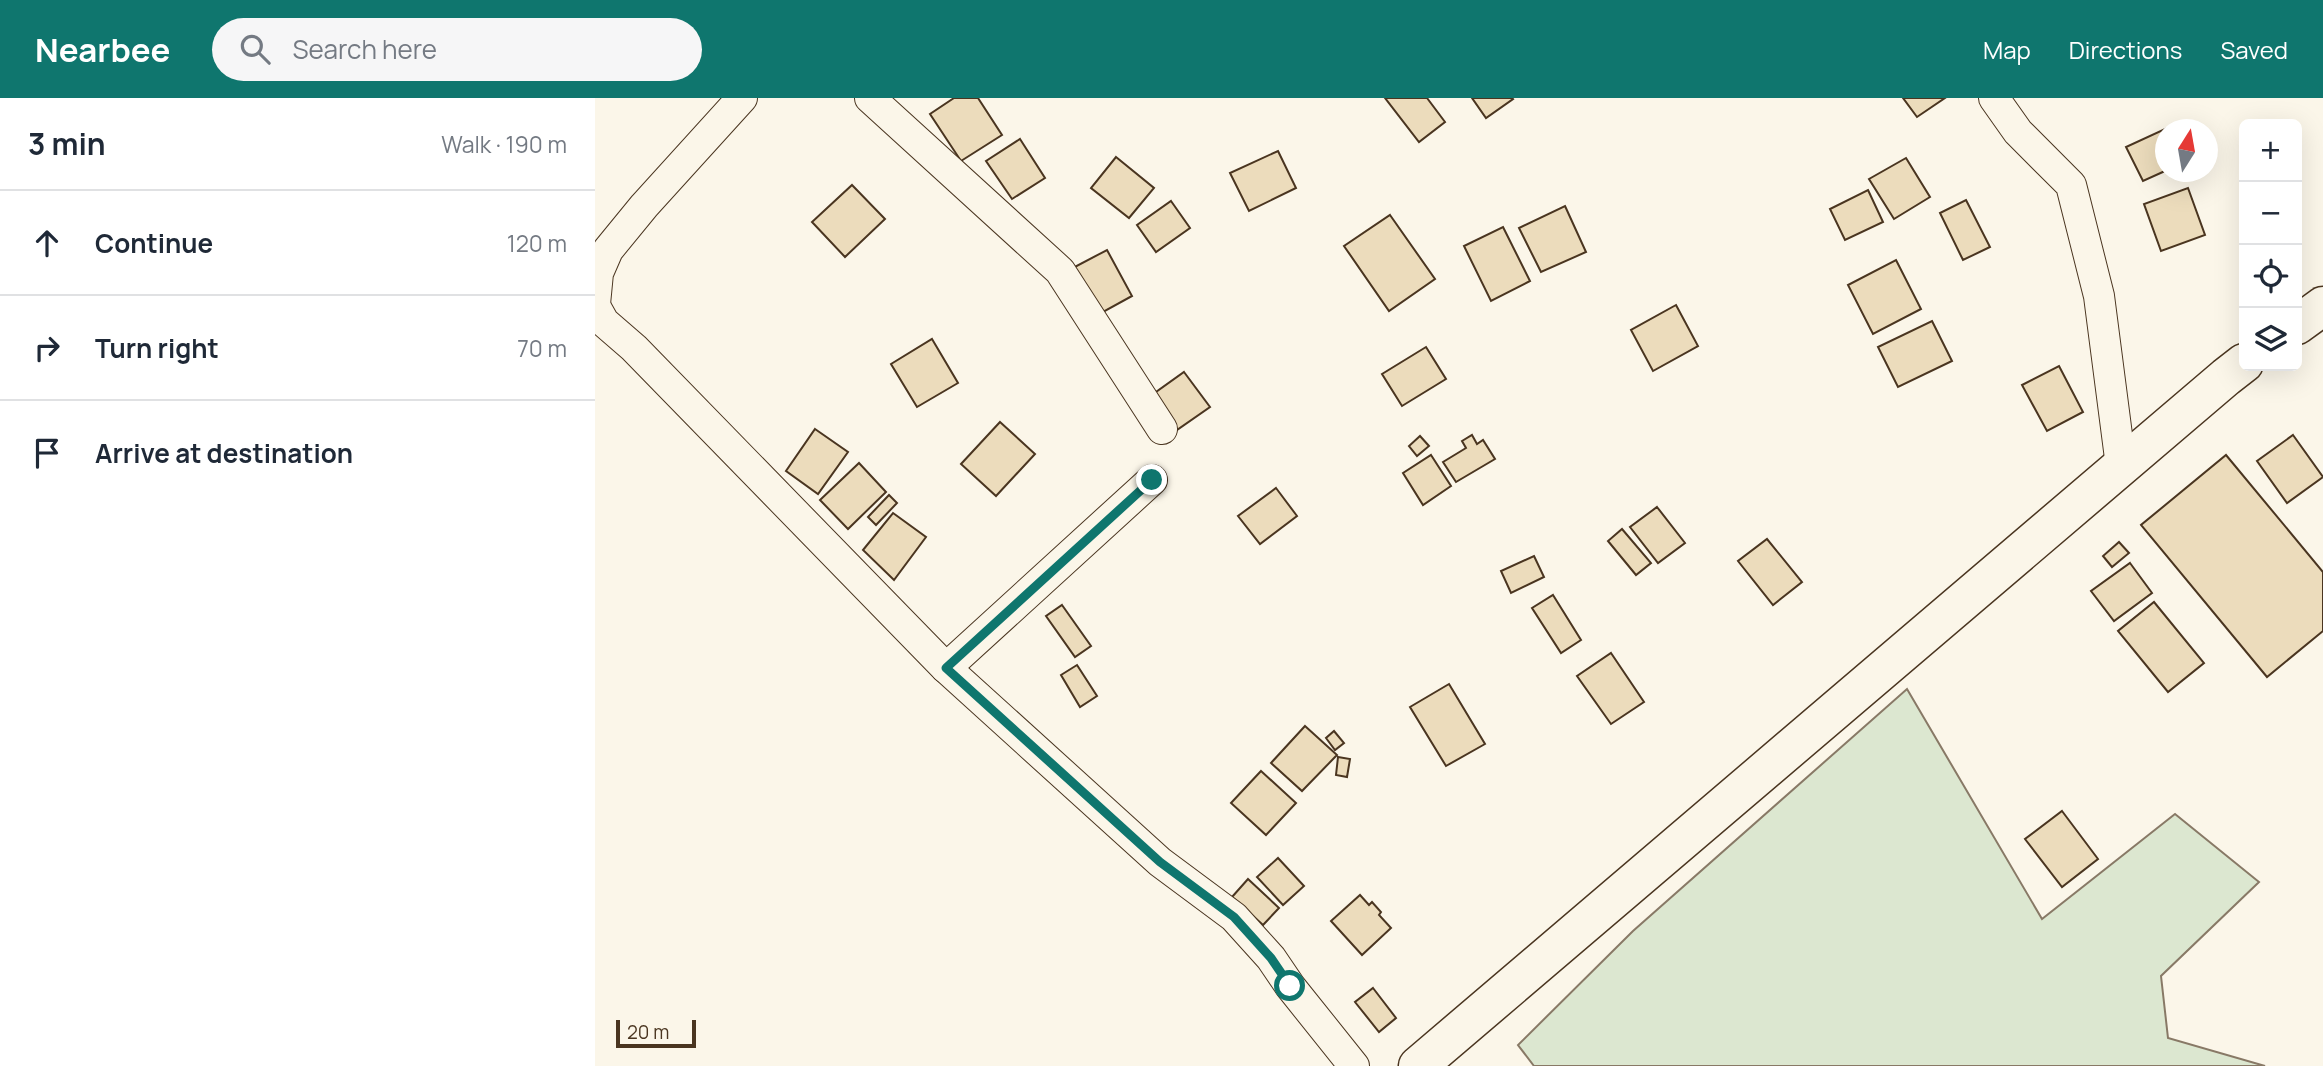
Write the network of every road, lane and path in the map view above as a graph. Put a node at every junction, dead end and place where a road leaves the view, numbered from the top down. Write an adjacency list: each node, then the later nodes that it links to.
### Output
1 (741, 98): 4 (street)
2 (870, 98): 8 (street)
3 (1994, 98): 9 (street)
4 (595, 305): 11 (street)
5 (2323, 306): 6 (main road)
6 (2302, 322)
7 (2239, 367): 9 (main road)
8 (1162, 429)
9 (2121, 466): 13 (main road)
10 (1152, 480): 11 (street)
11 (946, 668): 12 (street)
12 (1354, 1066)
13 (1418, 1066)

